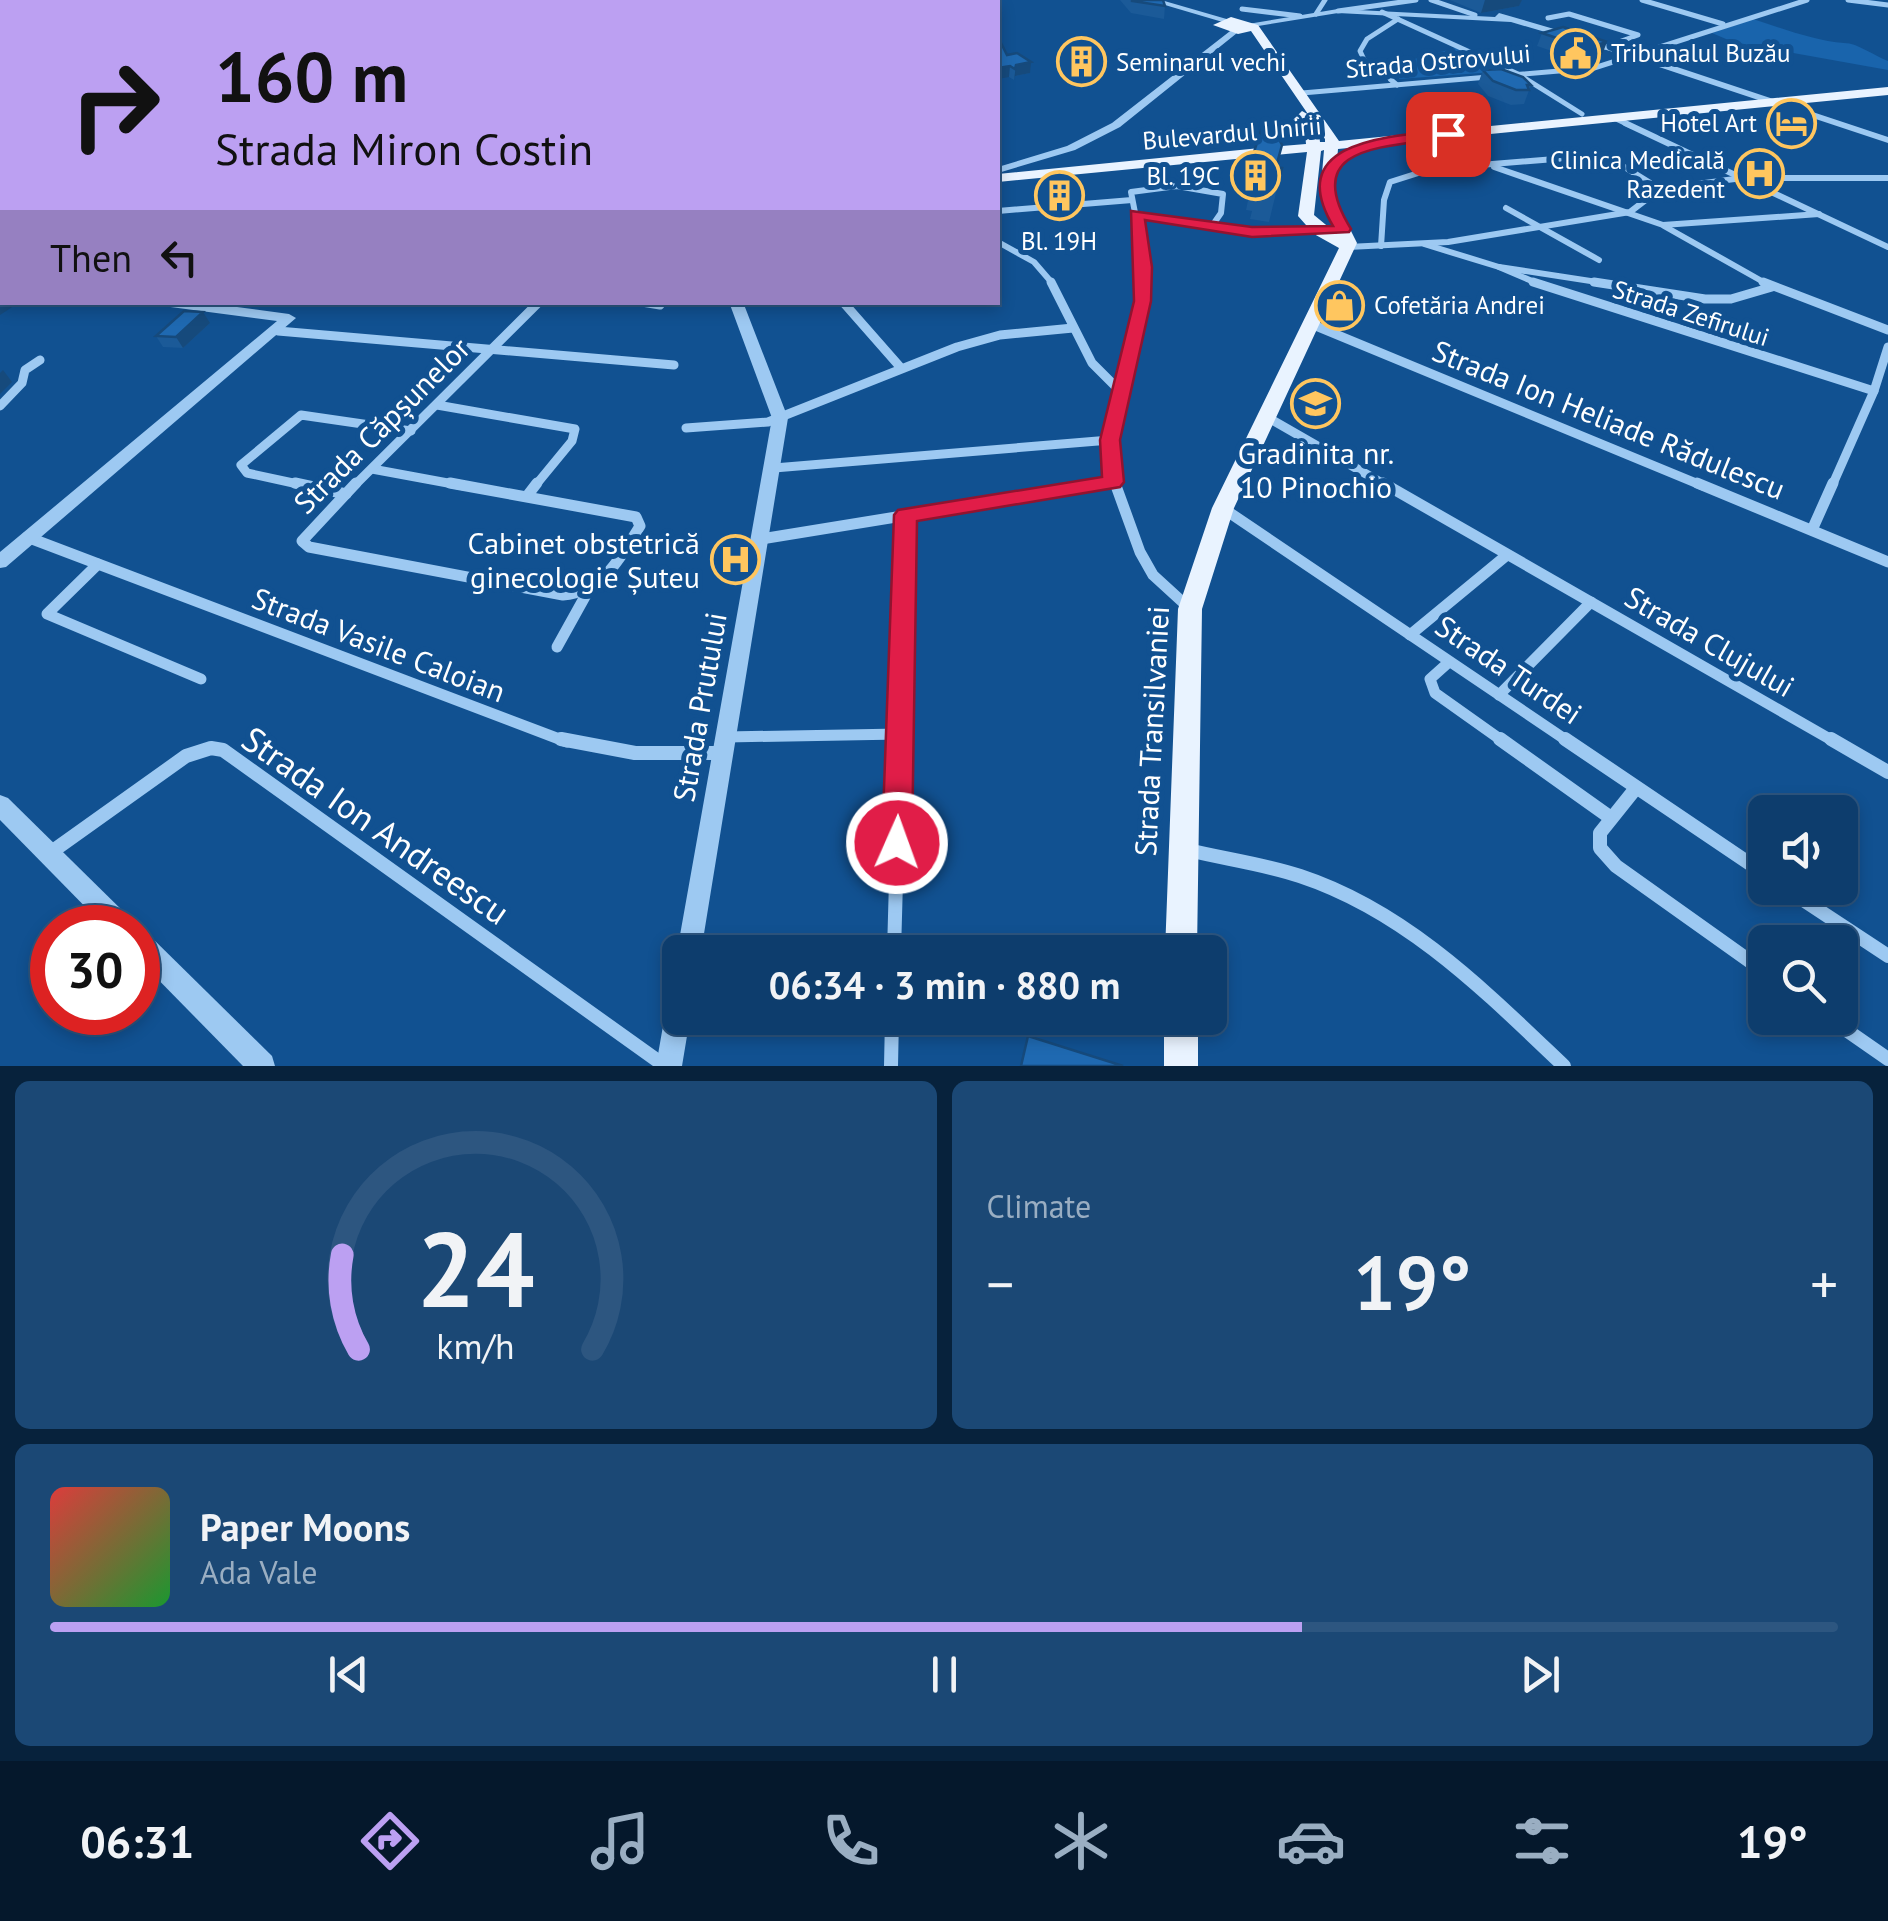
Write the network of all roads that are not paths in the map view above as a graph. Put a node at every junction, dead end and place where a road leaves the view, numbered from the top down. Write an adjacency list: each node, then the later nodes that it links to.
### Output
1 (1152, 0): 16 (street)
2 (1325, 0): 11 (street)
3 (1416, 0): 9 (street)
4 (1431, 0): 13 (street)
5 (1642, 0): 18 (street)
6 (1807, 0): 18 (street, Strada Ostrovului)
7 (1848, 0): 8 (street)
8 (1888, 5)
9 (1338, 11): 10 (street); 11 (street)
10 (1382, 12): 13 (street); 17 (street)
11 (1316, 14): 12 (street)
12 (1300, 16): 16 (street); 16 (street)
13 (1475, 16): 14 (street)
14 (1502, 16): 21 (street); 22 (street)
15 (1548, 18): 19 (street)
16 (1240, 19): 27 (main road); 32 (main road); 43 (street)
17 (1398, 19): 23 (street); 25 (street)
18 (1726, 24): 22 (street, Strada Ostrovului)
19 (1620, 30): 20 (street); 21 (street)
20 (1607, 34)
21 (1605, 46): 22 (street)
22 (1631, 56): 23 (street, Strada Ostrovului); 24 (street)
23 (1518, 74): 25 (street, Strada Ostrovului); 33 (street)
24 (1715, 84): 28 (street); 30 (street)
25 (1398, 85): 27 (street, Strada Ostrovului)
26 (1888, 88): 28 (main road, Bulevardul Unirii); 29 (main road, Bulevardul Unirii)
27 (1302, 93): 32 (main road)
28 (1754, 96): 30 (main road, Bulevardul Unirii); 31 (street)
29 (1799, 99): 31 (main road, Bulevardul Unirii); 34 (street)
30 (1722, 100): 33 (main road, Bulevardul Unirii)
31 (1770, 101): 34 (street); 35 (main road, Bulevardul Unirii)
32 (1308, 113): 36 (main road); 38 (main road); 40 (main road); 41 (main road)
33 (1582, 114): 36 (main road, Bulevardul Unirii)
34 (1809, 114): 37 (street)
35 (1614, 118): 39 (main road, Bulevardul Unirii); 47 (street)
36 (1403, 132): 38 (main road, Bulevardul Unirii)
37 (1888, 140)
38 (1333, 142): 39 (main road, Bulevardul Unirii); 40 (main road, Bulevardul Unirii); 46 (main road)
39 (1378, 142): 46 (main road)
40 (1314, 144): 41 (main road, Bulevardul Unirii); 45 (main road)
41 (1258, 149): 44 (main road, Bulevardul Unirii); 45 (main road)
42 (1488, 165): 49 (street); 53 (street); 64 (street)
43 (1000, 172)
44 (1000, 173)
45 (1311, 173): 58 (main road)
46 (1328, 174): 61 (main road)
47 (1742, 178): 48 (street); 49 (street); 55 (street)
48 (1888, 178)
49 (1660, 189): 53 (street)
50 (1132, 200): 52 (street); 54 (street); 57 (street)
51 (1506, 208): 59 (street)
52 (1000, 211)
53 (1630, 212): 56 (street); 59 (street)
54 (1136, 214): 57 (street); 82 (street)
55 (1819, 214): 56 (street); 65 (street)
56 (1664, 225): 68 (street)
57 (1212, 226): 60 (street)
58 (1314, 226): 60 (street); 60 (street); 61 (main road); 61 (main road)
59 (1541, 227): 63 (street); 66 (street)
60 (1284, 232)
61 (1343, 232): 64 (street); 73 (main road, Strada Transilvaniei)
62 (1000, 243): 74 (street)
63 (1424, 244): 64 (street); 67 (street)
64 (1380, 246)
65 (1888, 247)
66 (1599, 260)
67 (1499, 268): 68 (street); 83 (street, Strada Zefirului)
68 (1772, 287): 76 (street)
69 (186, 305): 75 (street)
70 (535, 305): 78 (street, Strada Căpșunelor)
71 (737, 305): 87 (street, Strada Prutului)
72 (846, 305): 81 (street)
73 (1311, 324): 86 (main road, Strada Transilvaniei); 98 (street, Strada Ion Heliade Rădulescu)
74 (1073, 328): 81 (street); 82 (street)
75 (278, 330): 78 (street); 99 (street)
76 (1888, 330)
77 (1888, 347): 83 (street)
78 (492, 350): 80 (street); 84 (street, Strada Căpșunelor)
79 (40, 360): 85 (street)
80 (674, 365)
81 (901, 368): 87 (street)
82 (1119, 390): 90 (street)
83 (1874, 391): 98 (street)
84 (437, 405): 89 (street, Strada Căpșunelor); 95 (street)
85 (0, 406)
86 (1267, 416): 96 (main road, Strada Transilvaniei); 101 (street, Strada Clujului)
87 (780, 418): 88 (street); 91 (street, Strada Prutului)
88 (686, 428)
89 (411, 431): 92 (street, Strada Căpșunelor); 94 (street)
90 (1110, 440): 91 (street); 93 (street)
91 (774, 468): 100 (street, Strada Prutului)
92 (372, 469): 94 (street, Strada Căpșunelor); 95 (street)
93 (1113, 482): 97 (street); 107 (street)
94 (346, 494): 105 (street, Strada Căpșunelor)
95 (527, 496): 105 (street)
96 (1223, 508): 107 (main road, Strada Transilvaniei); 108 (street, Strada Turdei)
97 (906, 515): 100 (street); 113 (street)
98 (1812, 530): 103 (street, Strada Ion Heliade Rădulescu)
99 (26, 537): 102 (street); 104 (street, Strada Vasile Caloian)
100 (761, 539): 114 (street, Strada Prutului)
101 (1507, 555): 106 (street, Strada Clujului); 108 (street)
102 (0, 562)
103 (1888, 562)
104 (98, 564): 111 (street); 114 (street, Strada Vasile Caloian)
105 (587, 593): 109 (street)
106 (1591, 602): 112 (street); 115 (street, Strada Clujului)
107 (1190, 609): 119 (main road, Strada Transilvaniei)
108 (1410, 635): 110 (street, Strada Turdei)
109 (556, 648)
110 (1449, 662): 112 (street, Strada Turdei); 118 (street)
111 (201, 679)
112 (1499, 695): 116 (street, Strada Turdei)
113 (900, 734): 114 (street, Strada Vasile Caloian); 125 (street)
114 (725, 744): 124 (street, Strada Prutului)
115 (1888, 772)
116 (1636, 788): 118 (street); 121 (street, Strada Turdei)
117 (0, 805): 120 (street)
118 (1611, 818): 128 (street)
119 (1182, 849): 126 (main road, Strada Transilvaniei); 139 (street)
120 (50, 854): 122 (street); 136 (street, Strada Ion Andreescu)
121 (1748, 863)
122 (100, 905)
123 (1811, 905): 127 (street)
124 (692, 935)
125 (894, 935)
126 (1182, 935)
127 (1888, 956)
128 (1748, 960)
129 (160, 964): 135 (street)
130 (673, 1035): 136 (street)
131 (892, 1035): 137 (street)
132 (1181, 1035): 138 (main road)
133 (1853, 1035): 134 (street)
134 (1888, 1059)
135 (262, 1066)
136 (667, 1066)
137 (891, 1066)
138 (1181, 1066)
139 (1564, 1066)

